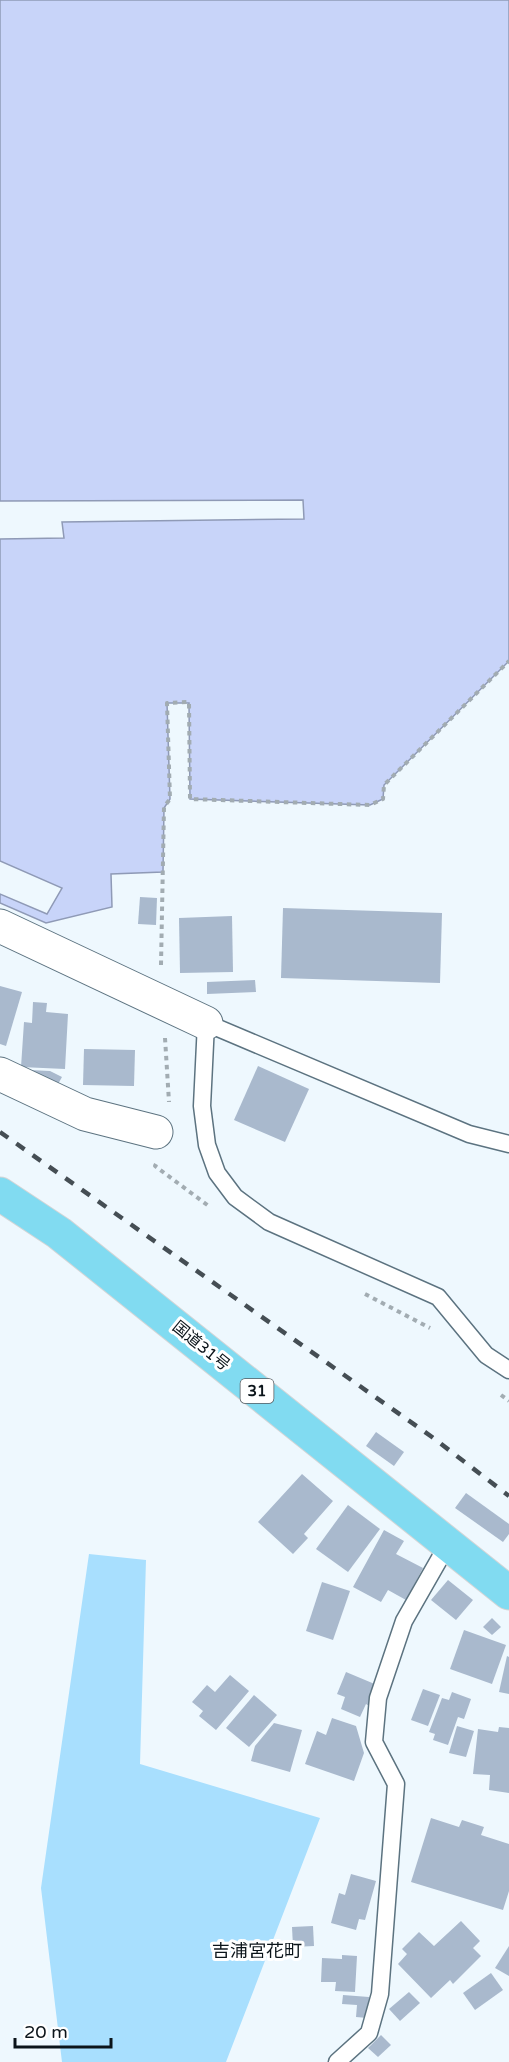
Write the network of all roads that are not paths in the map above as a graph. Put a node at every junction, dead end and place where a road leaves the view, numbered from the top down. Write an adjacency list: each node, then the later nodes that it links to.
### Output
1 (0, 926): 2 (street)
2 (206, 1023): 5 (lane); 7 (lane)
3 (0, 1074): 4 (street)
4 (161, 1131)
5 (509, 1144)
6 (0, 1194): 8 (highway, 国道31号 / 31)
7 (509, 1370)
8 (448, 1544): 9 (highway, 国道31号 / 31); 10 (lane)
9 (509, 1593)
10 (337, 2062)

